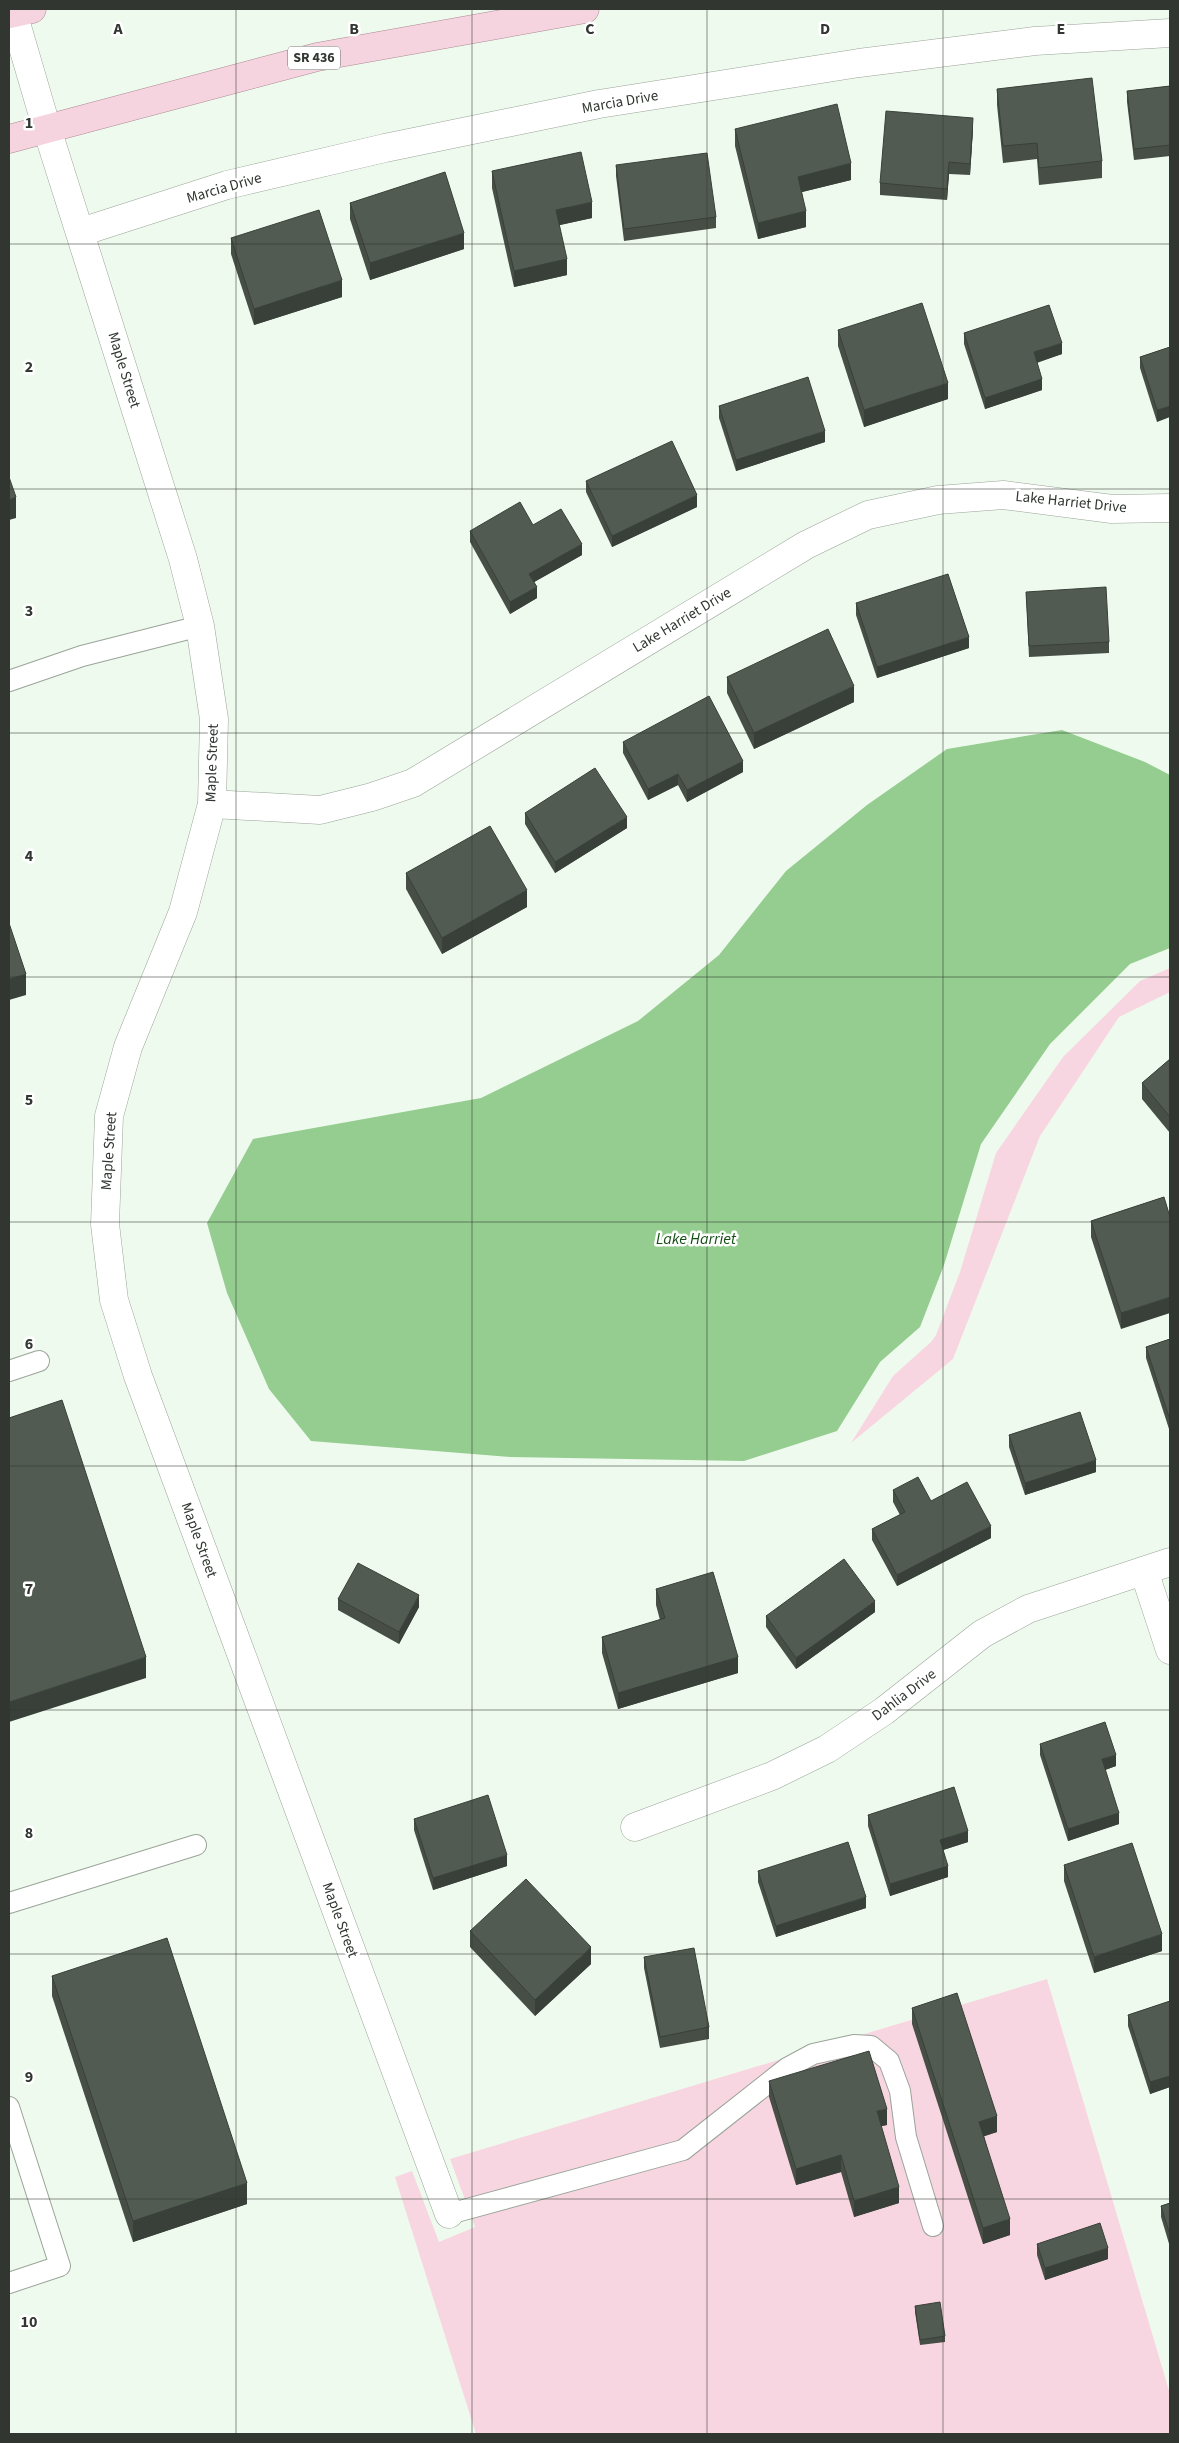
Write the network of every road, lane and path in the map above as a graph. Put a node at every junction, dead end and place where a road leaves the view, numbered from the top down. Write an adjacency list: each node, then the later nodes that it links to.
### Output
1 (586, 9): 4 (main road, SR 436)
2 (16, 11): 4 (street, Maple Street)
3 (1170, 33): 6 (street, Marcia Drive)
4 (47, 129): 5 (main road, SR 436); 6 (street, Maple Street)
5 (9, 139)
6 (81, 232): 8 (street, Maple Street)
7 (1170, 508): 10 (street, Lake Harriet Drive)
8 (200, 626): 9 (lane); 10 (street, Maple Street)
9 (9, 681)
10 (212, 804): 20 (street, Maple Street)
11 (39, 1361): 12 (lane)
12 (9, 1371)
13 (1170, 1562): 14 (street, Dahlia Drive)
14 (1144, 1571): 15 (street); 16 (street, Dahlia Drive)
15 (1170, 1650)
16 (634, 1827)
17 (196, 1845): 18 (lane)
18 (9, 1903)
19 (9, 2107): 22 (lane)
20 (449, 2214): 21 (lane)
21 (933, 2226)
22 (9, 2283)

